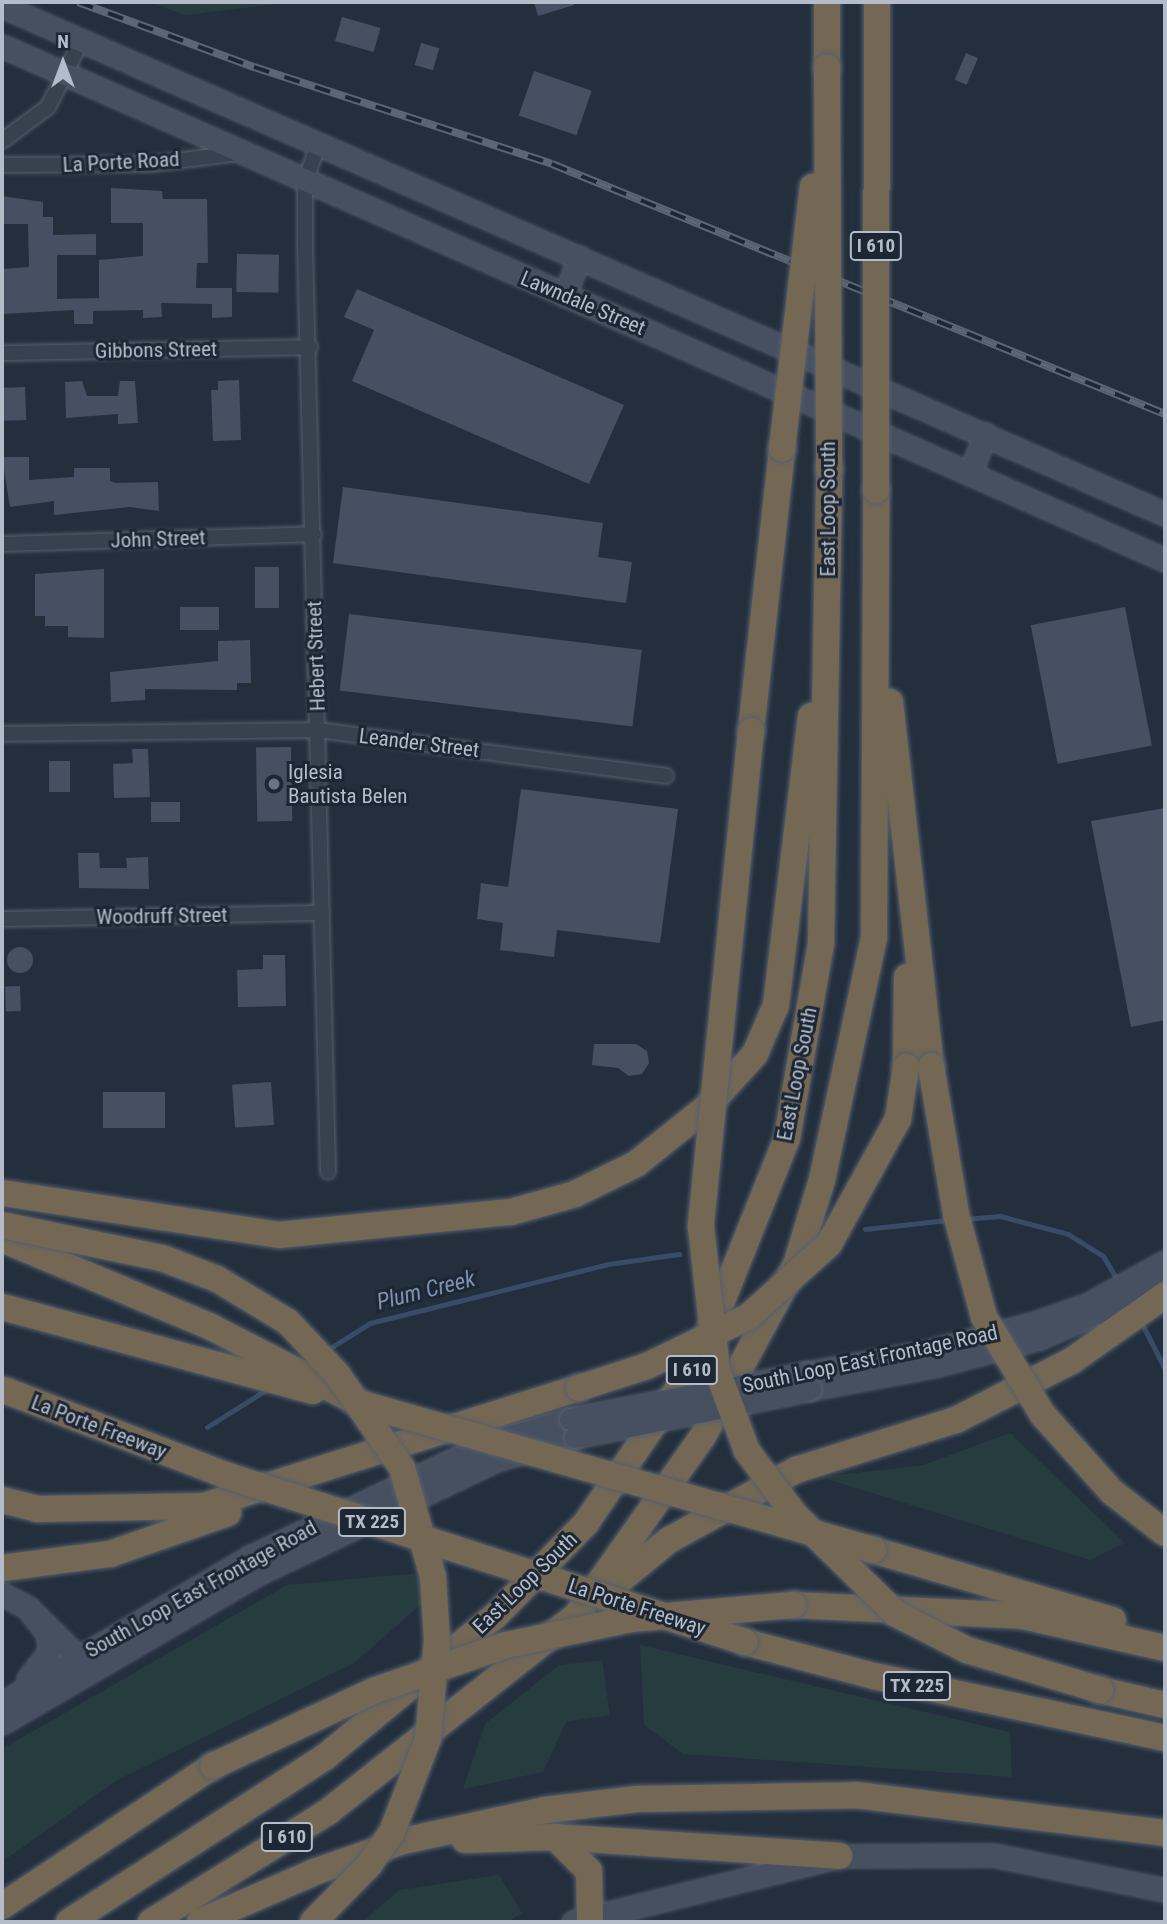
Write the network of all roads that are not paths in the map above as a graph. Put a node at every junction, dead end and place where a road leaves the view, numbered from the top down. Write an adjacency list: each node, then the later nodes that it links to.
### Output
1 (827, 2): 6 (highway, East Loop South / I 610)
2 (877, 2): 24 (highway, I 610, bridge)
3 (2, 6): 4 (main road, Lawndale Street)
4 (81, 41): 7 (street); 9 (main road, Lawndale Street)
5 (2, 46): 7 (main road, Lawndale Street)
6 (827, 67): 22 (highway, East Loop South / I 610, bridge); 51 (highway, bridge)
7 (66, 74): 8 (street); 10 (main road, Lawndale Street)
8 (2, 141)
9 (319, 143): 12 (street, Hebert Street); 13 (main road, Lawndale Street)
10 (240, 153): 11 (street, La Porte Road); 12 (main road, Lawndale Street)
11 (2, 165)
12 (305, 181): 14 (main road, Lawndale Street); 15 (street, Hebert Street)
13 (580, 257): 14 (main road); 17 (main road, Lawndale Street)
14 (564, 295): 18 (main road, Lawndale Street)
15 (310, 347): 16 (street, Gibbons Street); 20 (street, Hebert Street)
16 (2, 353)
17 (985, 434): 18 (main road); 19 (main road, Lawndale Street)
18 (970, 474): 23 (main road, Lawndale Street)
19 (1165, 514)
20 (314, 534): 21 (street, John Street); 25 (street, Hebert Street)
21 (2, 544)
22 (828, 551): 32 (highway); 61 (highway, East Loop South / I 610)
23 (1165, 560)
24 (878, 590): 30 (highway); 46 (highway, I 610)
25 (318, 730): 26 (street, Leander Street); 27 (street, Leander Street); 28 (street, Hebert Street)
26 (2, 734)
27 (666, 776)
28 (322, 913): 29 (street, Woodruff Street); 31 (street, Hebert Street)
29 (2, 919)
30 (918, 1066): 40 (highway, bridge); 42 (highway, bridge)
31 (328, 1172)
32 (2, 1193)
33 (2, 1225): 64 (highway, bridge)
34 (2, 1239): 39 (highway)
35 (1165, 1269): 49 (main road, South Loop East Frontage Road, bridge)
36 (1165, 1295): 46 (highway)
37 (2, 1307): 39 (highway)
38 (3, 1390): 53 (highway, La Porte Freeway / TX 225, bridge)
39 (359, 1402): 47 (highway, bridge)
40 (333, 1470): 41 (highway); 43 (highway)
41 (2, 1500)
42 (1165, 1533)
43 (2, 1568)
44 (2, 1594): 45 (main road)
45 (28, 1608): 49 (main road); 50 (main road)
46 (576, 1616): 62 (highway, I 610)
47 (1165, 1635)
48 (1165, 1648): 59 (highway, bridge)
49 (85, 1663): 50 (main road, South Loop East Frontage Road); 52 (main road, South Loop East Frontage Road)
50 (2, 1702)
51 (1165, 1705)
52 (2, 1723)
53 (1165, 1738)
54 (1165, 1833): 56 (highway)
55 (555, 1837): 56 (highway); 57 (highway); 60 (highway)
56 (403, 1841): 63 (highway)
57 (839, 1856): 58 (main road); 60 (main road)
58 (1165, 1890)
59 (2, 1906)
60 (581, 1920)
61 (69, 1922)
62 (151, 1922)
63 (201, 1922)
64 (313, 1922)

